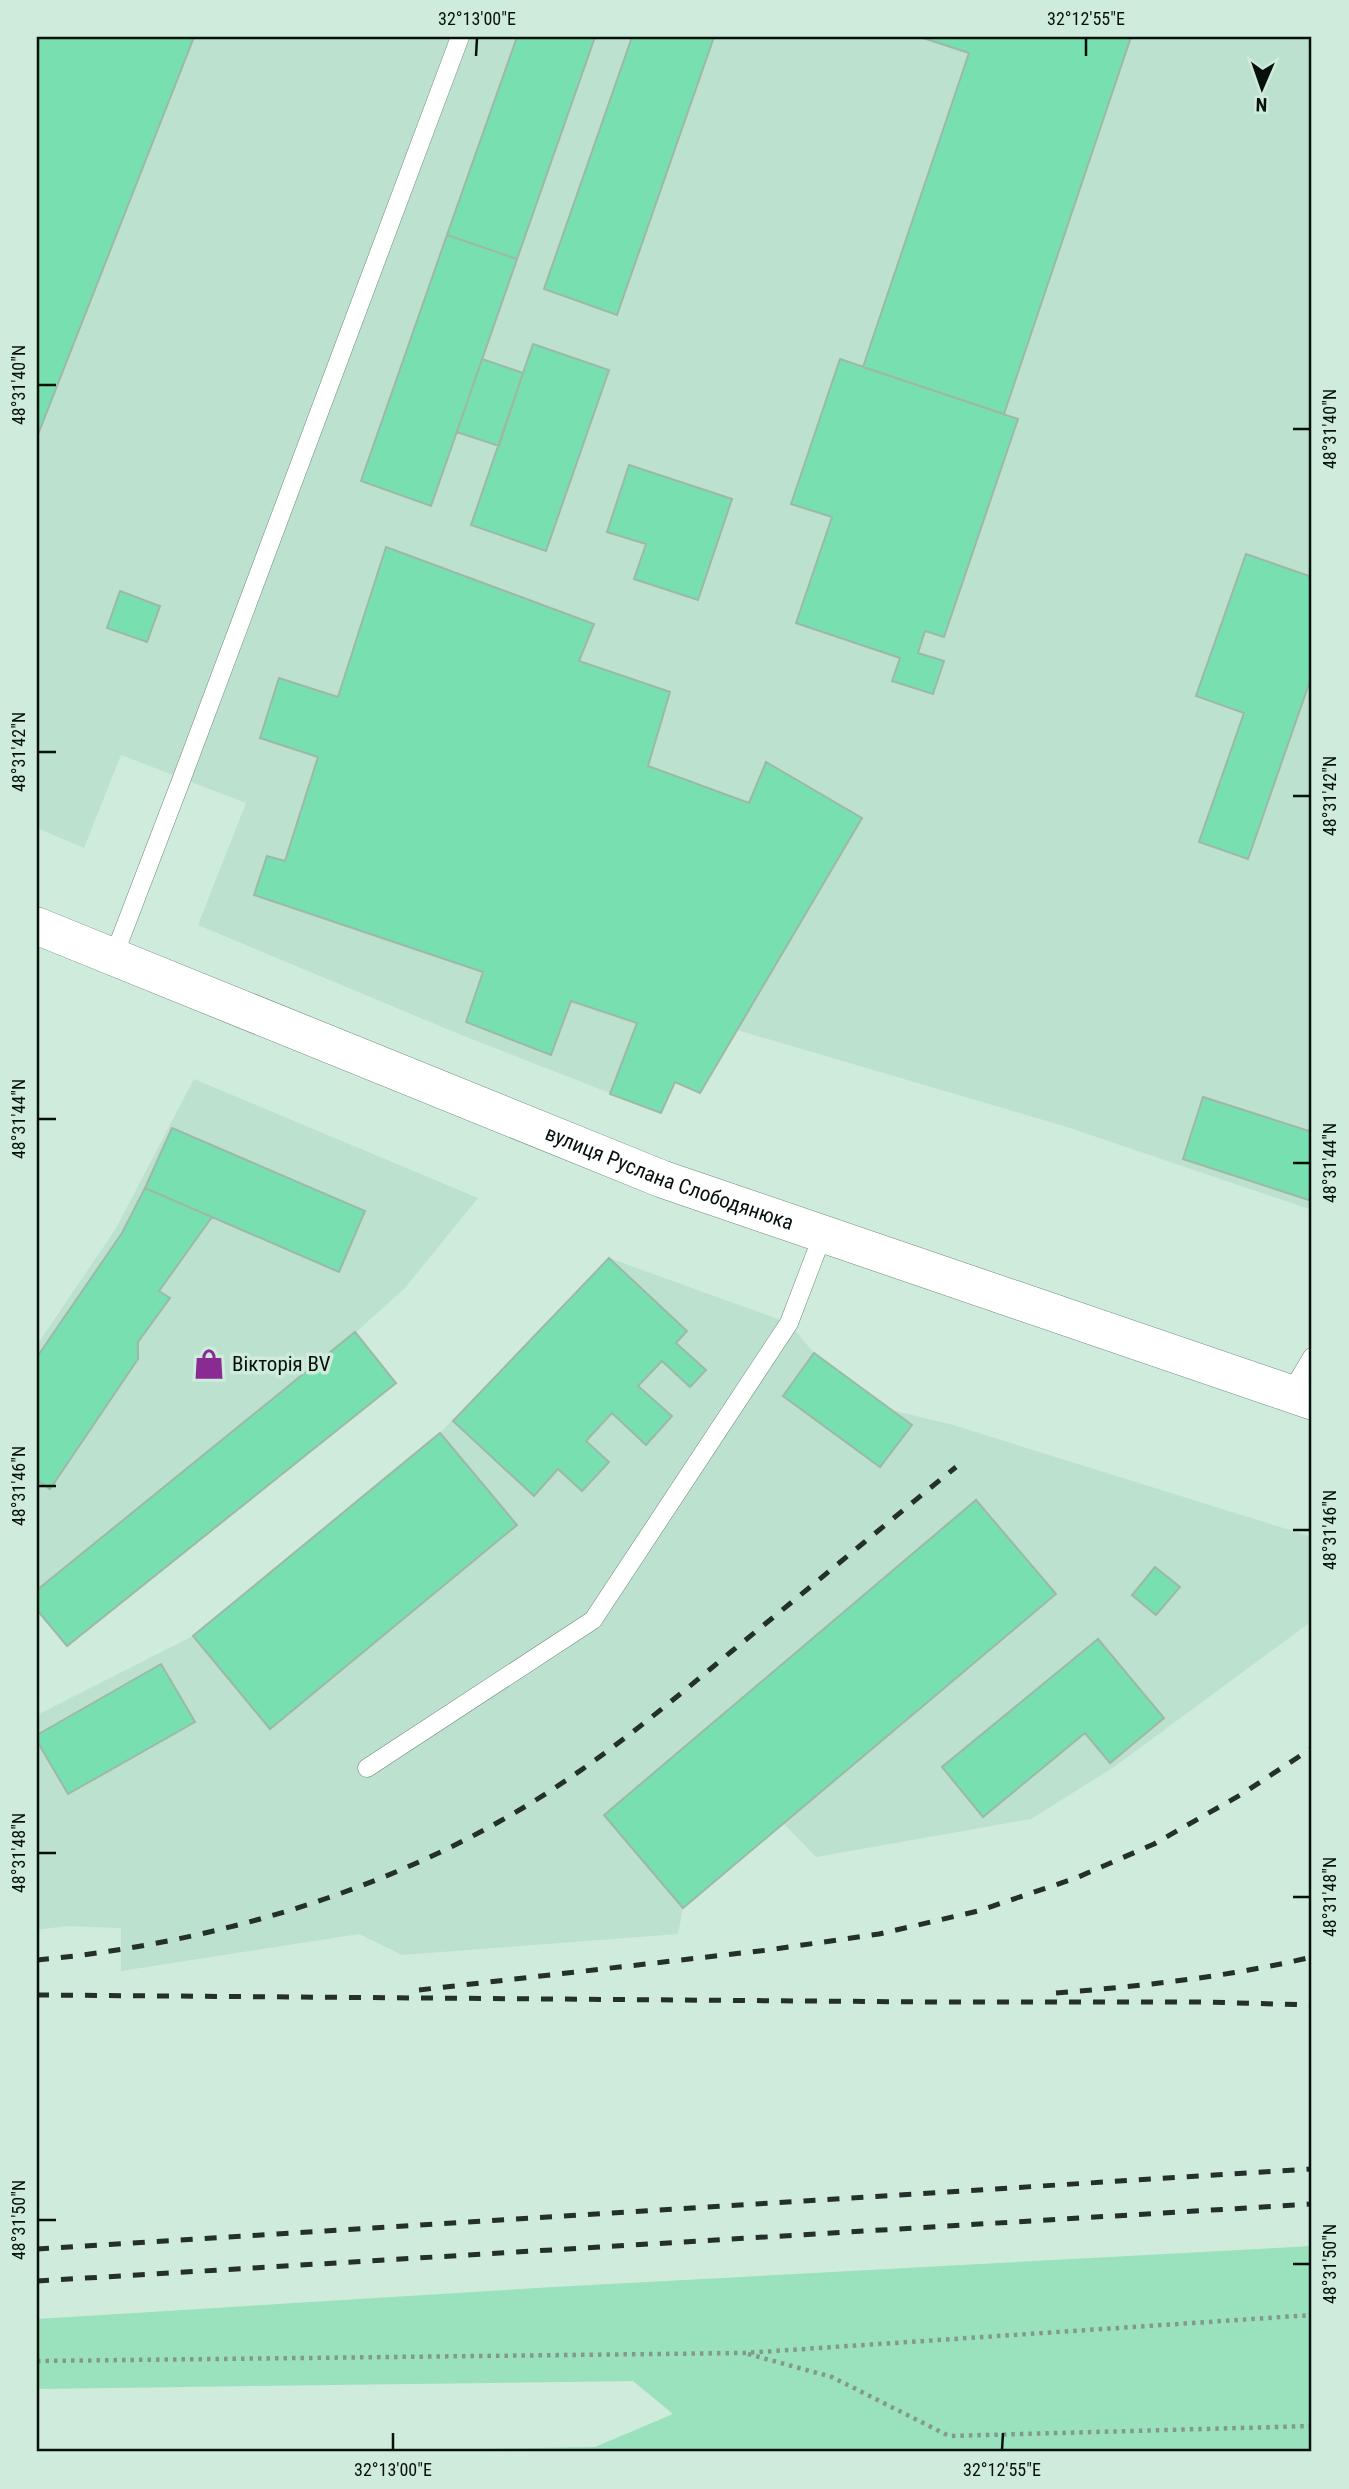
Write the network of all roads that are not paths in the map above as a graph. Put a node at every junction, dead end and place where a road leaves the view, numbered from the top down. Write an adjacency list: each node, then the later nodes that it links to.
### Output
1 (460, 37): 3 (lane)
2 (37, 926): 3 (street, вулиця Руслана Слободянюка)
3 (113, 958): 4 (street, вулиця Руслана Слободянюка)
4 (823, 1234): 6 (street, вулиця Руслана Слободянюка); 7 (lane)
5 (1312, 1357): 6 (lane)
6 (1301, 1397)
7 (367, 1768)

